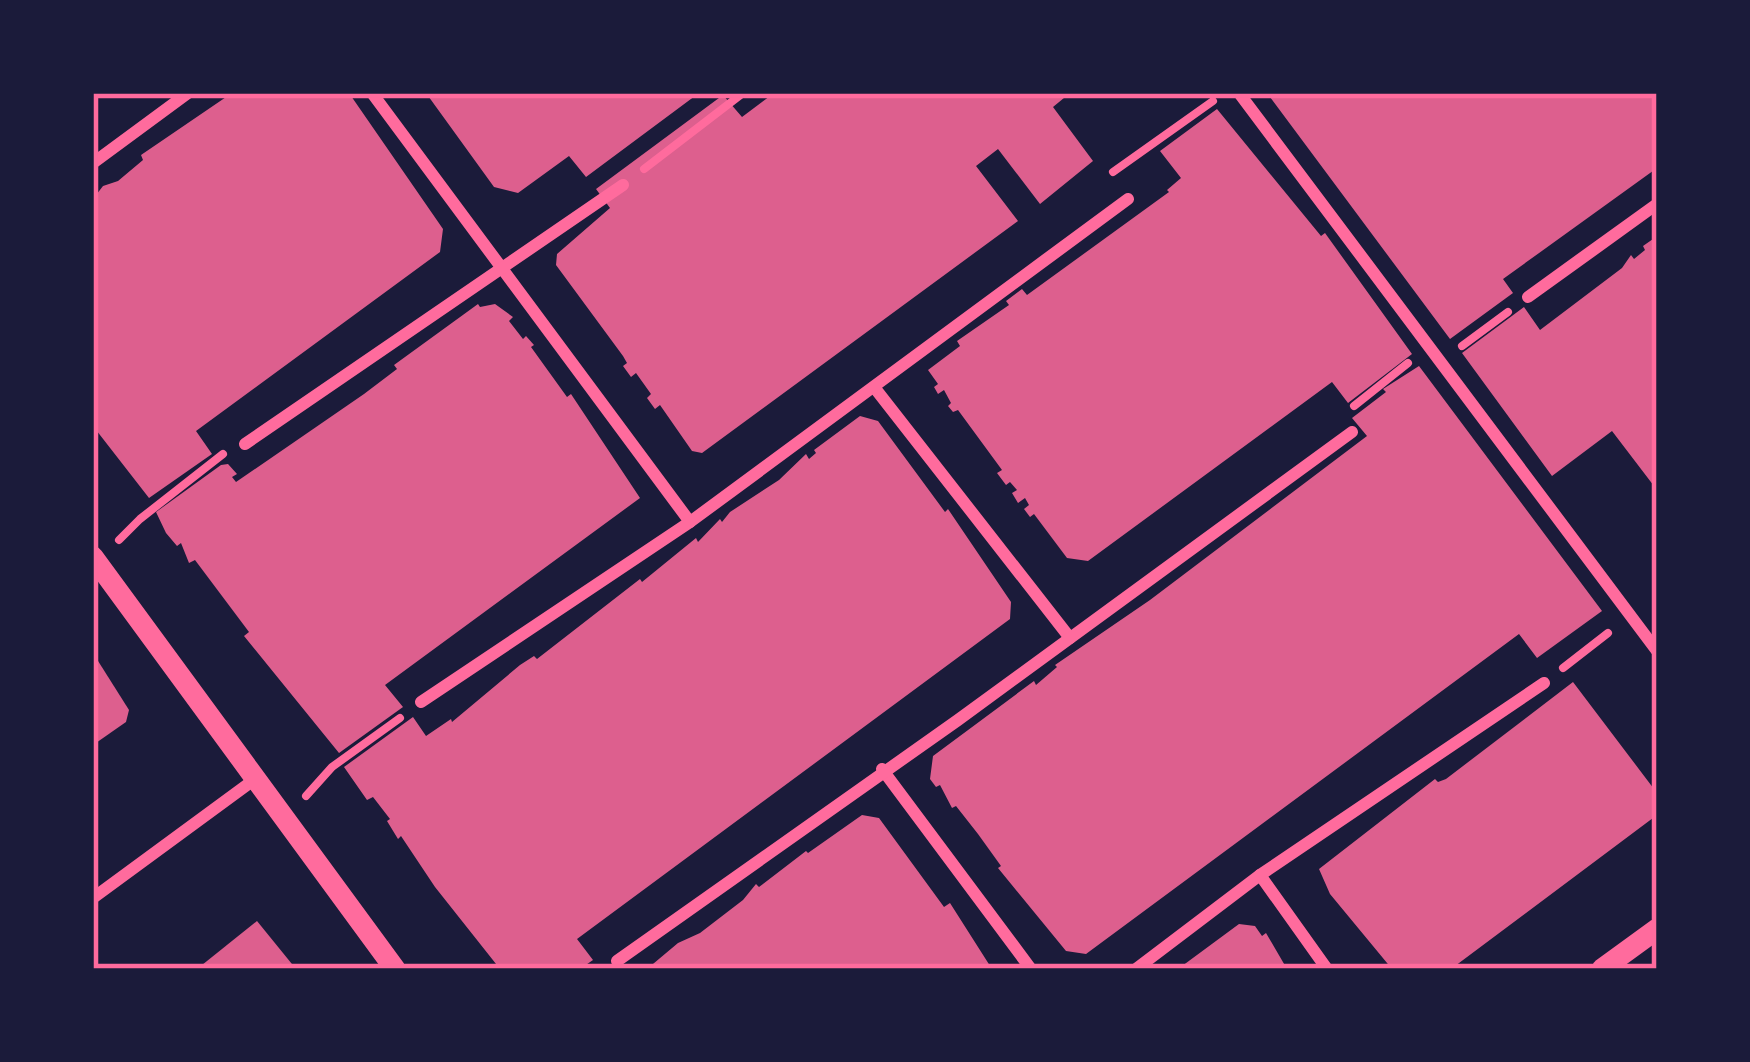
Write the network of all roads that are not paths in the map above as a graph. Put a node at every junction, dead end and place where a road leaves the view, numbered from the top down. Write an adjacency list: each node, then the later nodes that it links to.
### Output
1 (188, 93): 4 (street)
2 (372, 93): 8 (street)
3 (1239, 93): 16 (street)
4 (93, 163)
5 (623, 185): 8 (street)
6 (1128, 199): 10 (street)
7 (1657, 204): 9 (street)
8 (503, 271): 12 (street); 13 (street)
9 (1528, 297)
10 (874, 387): 13 (street); 15 (street)
11 (1352, 432): 15 (street)
12 (245, 444)
13 (690, 522): 18 (street)
14 (95, 560): 20 (street)
15 (1070, 638): 19 (street)
16 (1657, 651)
17 (1544, 683): 21 (street)
18 (421, 702)
19 (882, 770): 24 (street); 26 (street)
20 (255, 778): 22 (street); 25 (street)
21 (1260, 875): 27 (street); 28 (street)
22 (93, 898)
23 (1657, 928): 29 (street)
24 (617, 961)
25 (395, 969)
26 (1031, 969)
27 (1136, 969)
28 (1327, 969)
29 (1602, 969)

